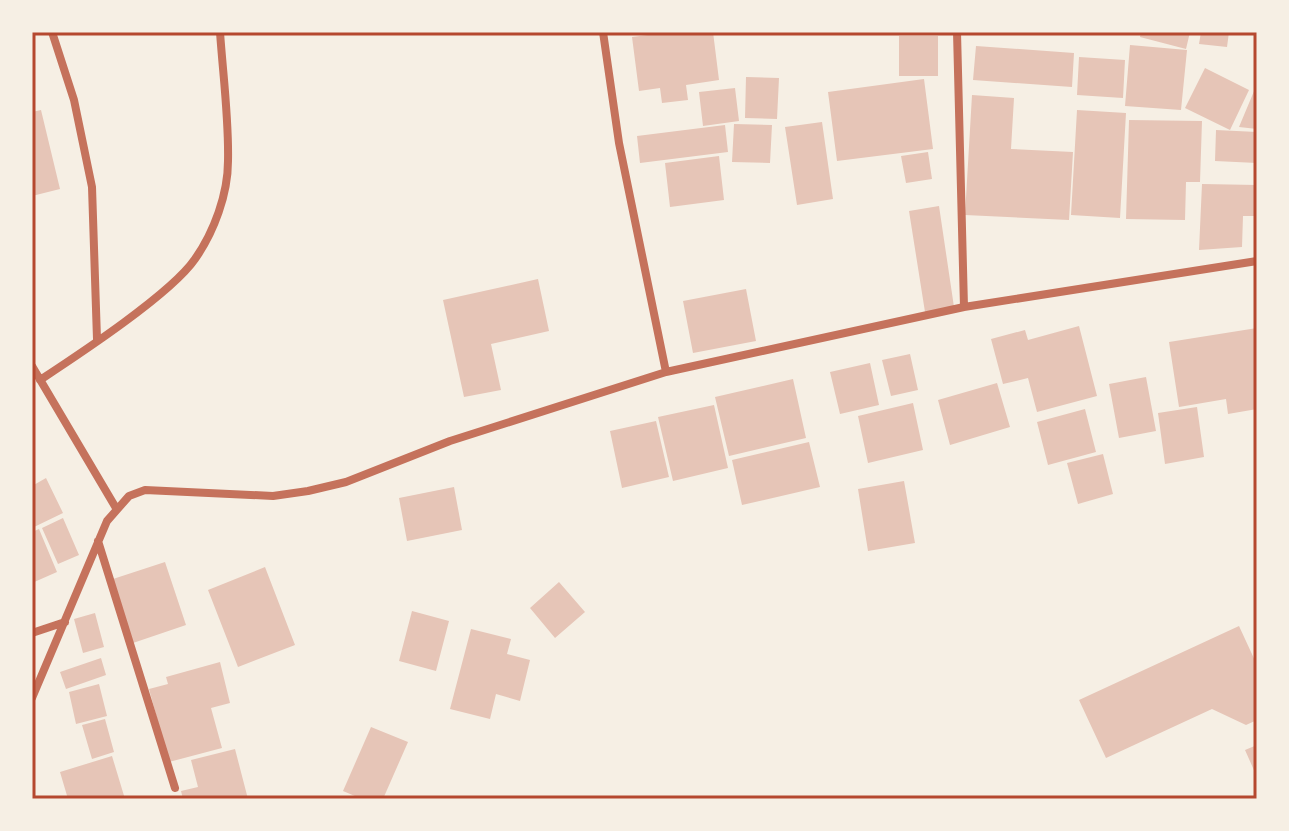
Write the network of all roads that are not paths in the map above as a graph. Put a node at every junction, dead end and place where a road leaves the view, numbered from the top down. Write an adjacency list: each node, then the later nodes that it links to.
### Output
1 (52, 32): 7 (street)
2 (220, 32): 7 (street)
3 (603, 32): 9 (street)
4 (957, 32): 6 (street)
5 (1257, 261): 6 (street)
6 (964, 307): 9 (street)
7 (97, 339): 10 (street)
8 (32, 366): 10 (street)
9 (666, 372): 11 (street)
10 (40, 380): 11 (street)
11 (116, 508): 12 (street)
12 (98, 541): 13 (street); 16 (street)
13 (65, 622): 14 (street); 15 (street)
14 (32, 633)
15 (32, 698)
16 (175, 788)

